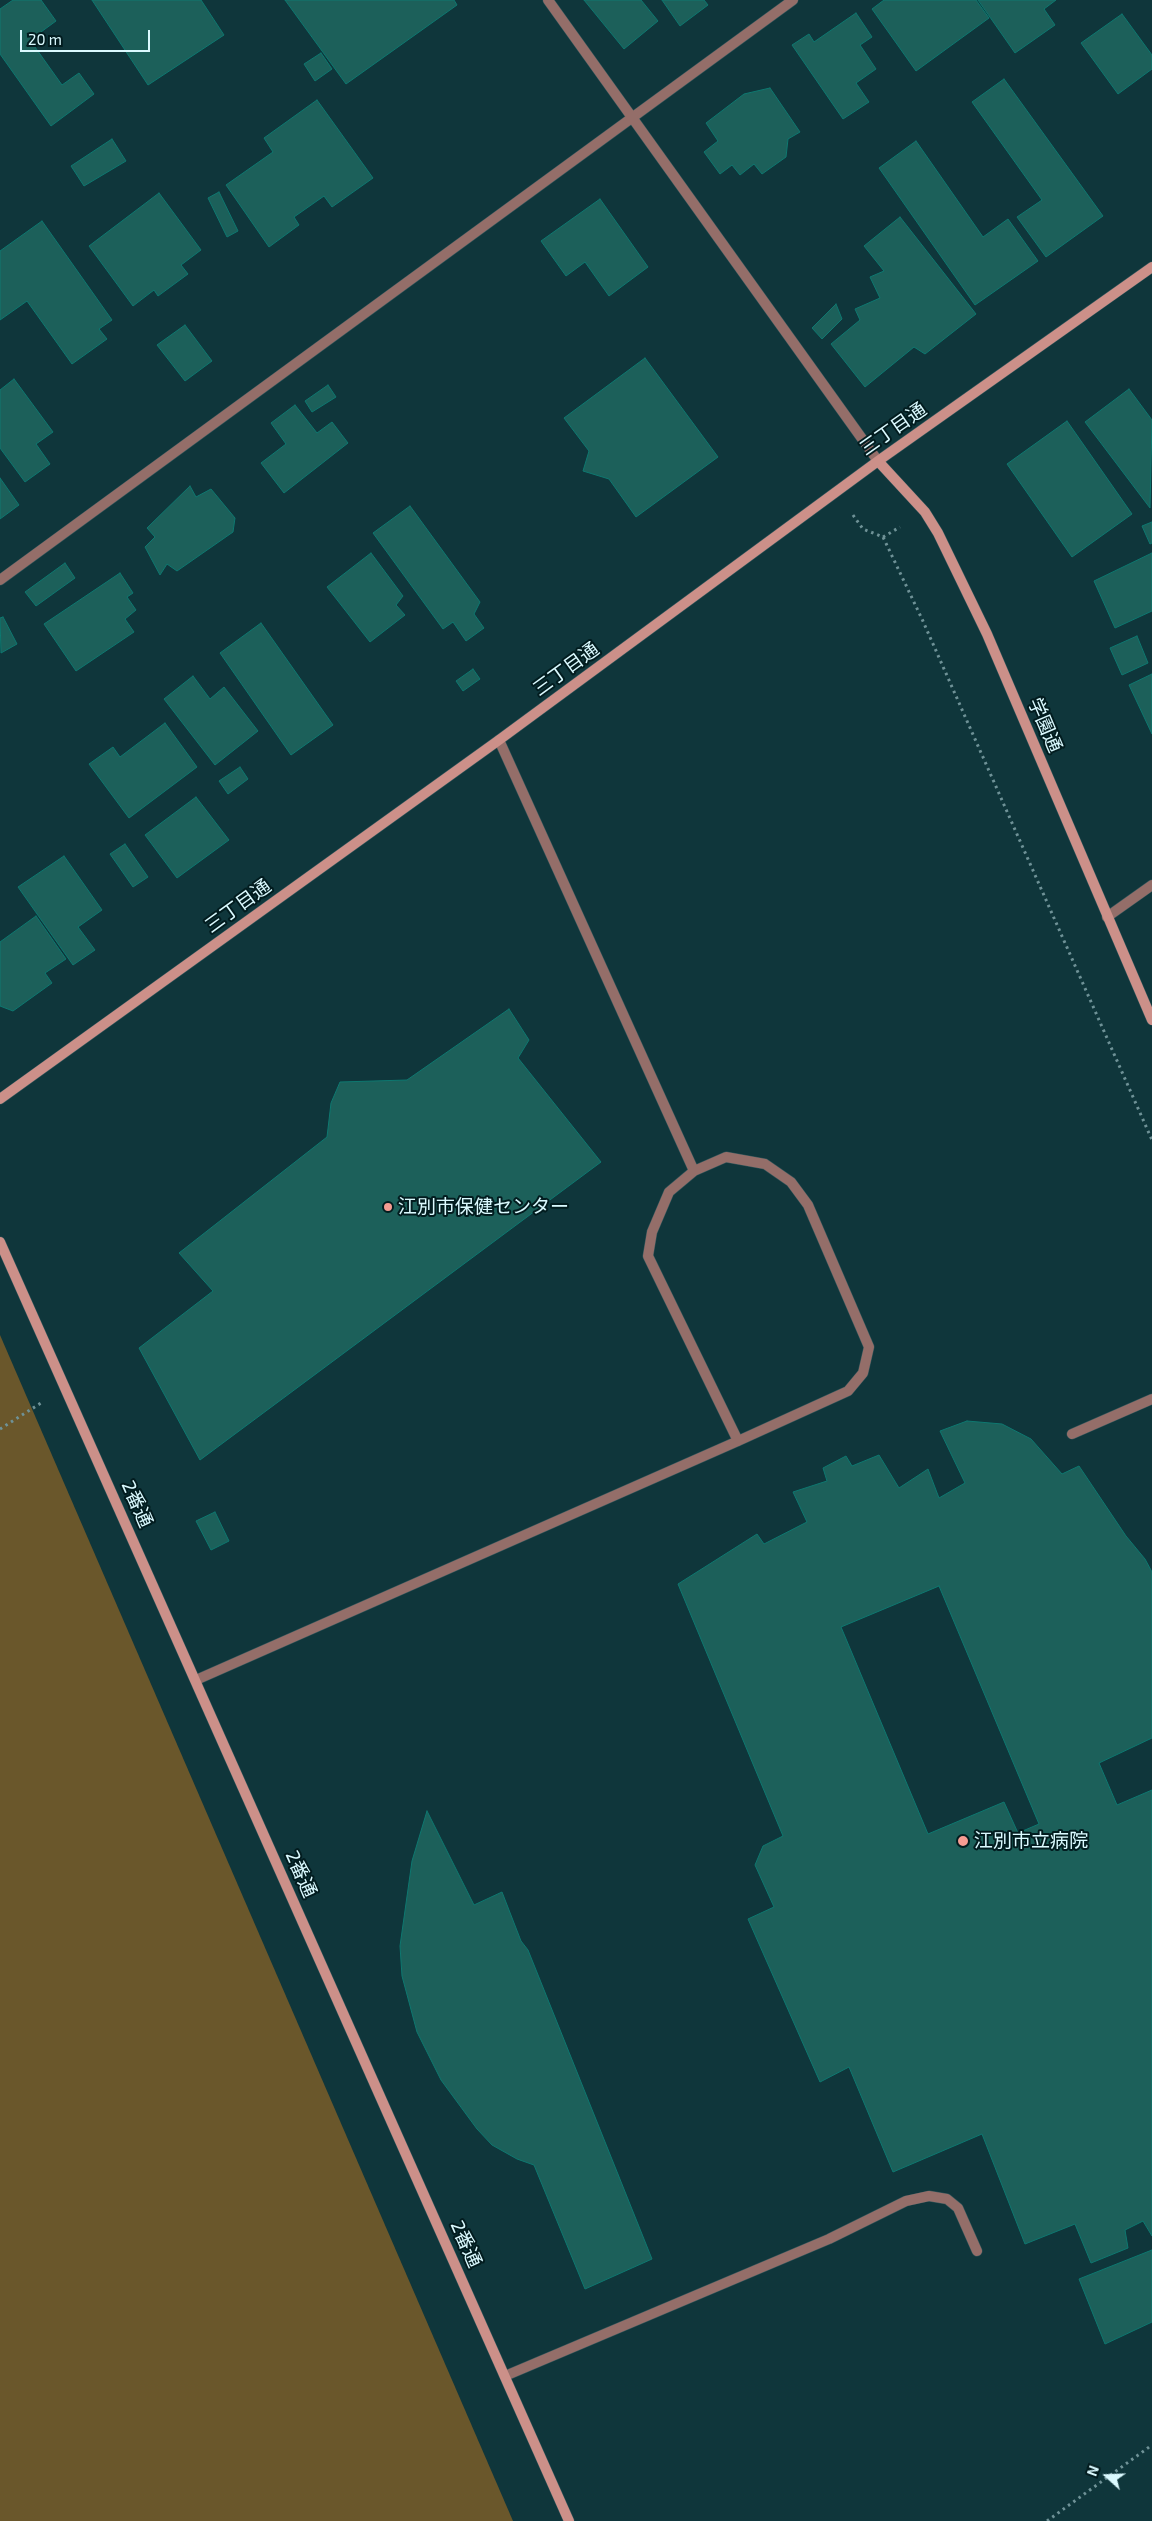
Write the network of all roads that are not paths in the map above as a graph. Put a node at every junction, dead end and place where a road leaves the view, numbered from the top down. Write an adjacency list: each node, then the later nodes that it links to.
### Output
1 (548, 0): 3 (street)
2 (793, 0): 3 (street)
3 (632, 118): 5 (street); 6 (street)
4 (1152, 267): 5 (street, 三丁目通)
5 (878, 461): 7 (street, 三丁目通); 9 (street, 学園通)
6 (0, 580)
7 (499, 740): 11 (street, 三丁目通); 12 (street)
8 (1152, 885): 9 (street)
9 (1106, 917): 10 (street, 学園通)
10 (1152, 1020)
11 (0, 1099)
12 (694, 1171): 16 (street); 16 (street)
13 (0, 1242): 17 (street, 2番通)
14 (1152, 1399): 15 (street)
15 (1072, 1434)
16 (738, 1441): 17 (street)
17 (196, 1680): 19 (street, 2番通)
18 (977, 2251): 19 (street)
19 (505, 2376): 20 (street, 2番通)
20 (569, 2521)

